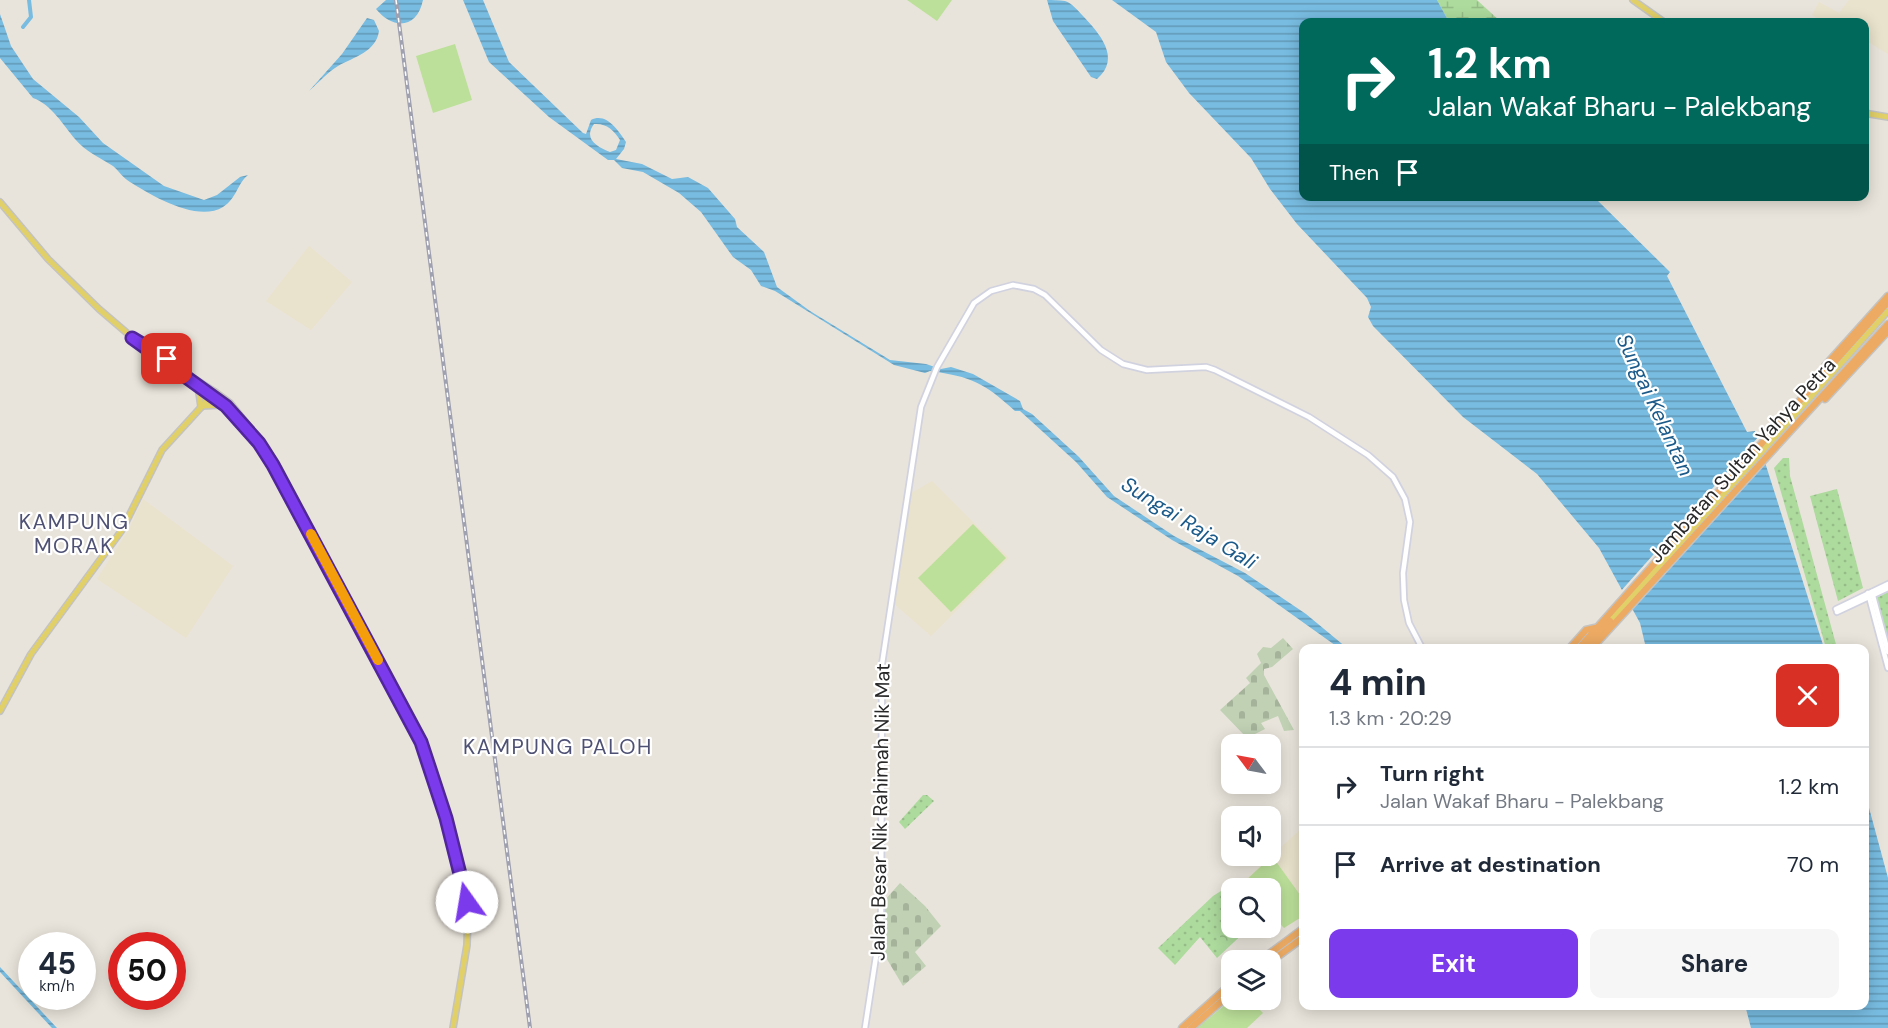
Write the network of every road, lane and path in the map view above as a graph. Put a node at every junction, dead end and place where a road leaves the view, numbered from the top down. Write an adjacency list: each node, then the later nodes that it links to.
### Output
1 (1633, 0): 2 (main road)
2 (1658, 18)
3 (1869, 114): 4 (main road)
4 (1888, 117)
5 (0, 202): 11 (main road)
6 (1888, 296): 14 (highway)
7 (1888, 302): 14 (highway, Jambatan Sultan Yahya Petra)
8 (1888, 311): 22 (main road, Jambatan Sultan Yahya Petra)
9 (1888, 324): 17 (highway, Jambatan Sultan Yahya Petra)
10 (1888, 331): 17 (highway)
11 (132, 338): 12 (main road); 13 (main road)
12 (198, 386): 13 (main road); 16 (main road)
13 (213, 394): 15 (main road); 16 (main road); 18 (main road)
14 (1797, 403): 22 (highway, Jambatan Sultan Yahya Petra)
15 (226, 406): 16 (main road); 18 (main road)
16 (201, 407): 32 (main road)
17 (1808, 412): 22 (highway, Jambatan Sultan Yahya Petra)
18 (259, 443): 39 (main road)
19 (1888, 586): 20 (street)
20 (1870, 594): 21 (street); 30 (street); 31 (street)
21 (1837, 610)
22 (1616, 614): 23 (main road, Jambatan Sultan Yahya Petra); 24 (highway); 29 (highway)
23 (1610, 621): 28 (highway)
24 (1595, 628): 26 (highway); 27 (highway)
25 (1420, 644): 40 (street, Jalan Besar Nik Rahimah Nik Mat)
26 (1574, 644)
27 (1581, 644)
28 (1589, 644)
29 (1595, 644)
30 (1888, 652)
31 (1888, 668)
32 (0, 711)
33 (1299, 932): 35 (highway)
34 (1299, 941): 36 (highway)
35 (1274, 950)
36 (1281, 954)
37 (1221, 993): 41 (highway)
38 (1221, 1002): 42 (highway)
39 (453, 1028)
40 (865, 1028)
41 (1182, 1028)
42 (1191, 1028)

